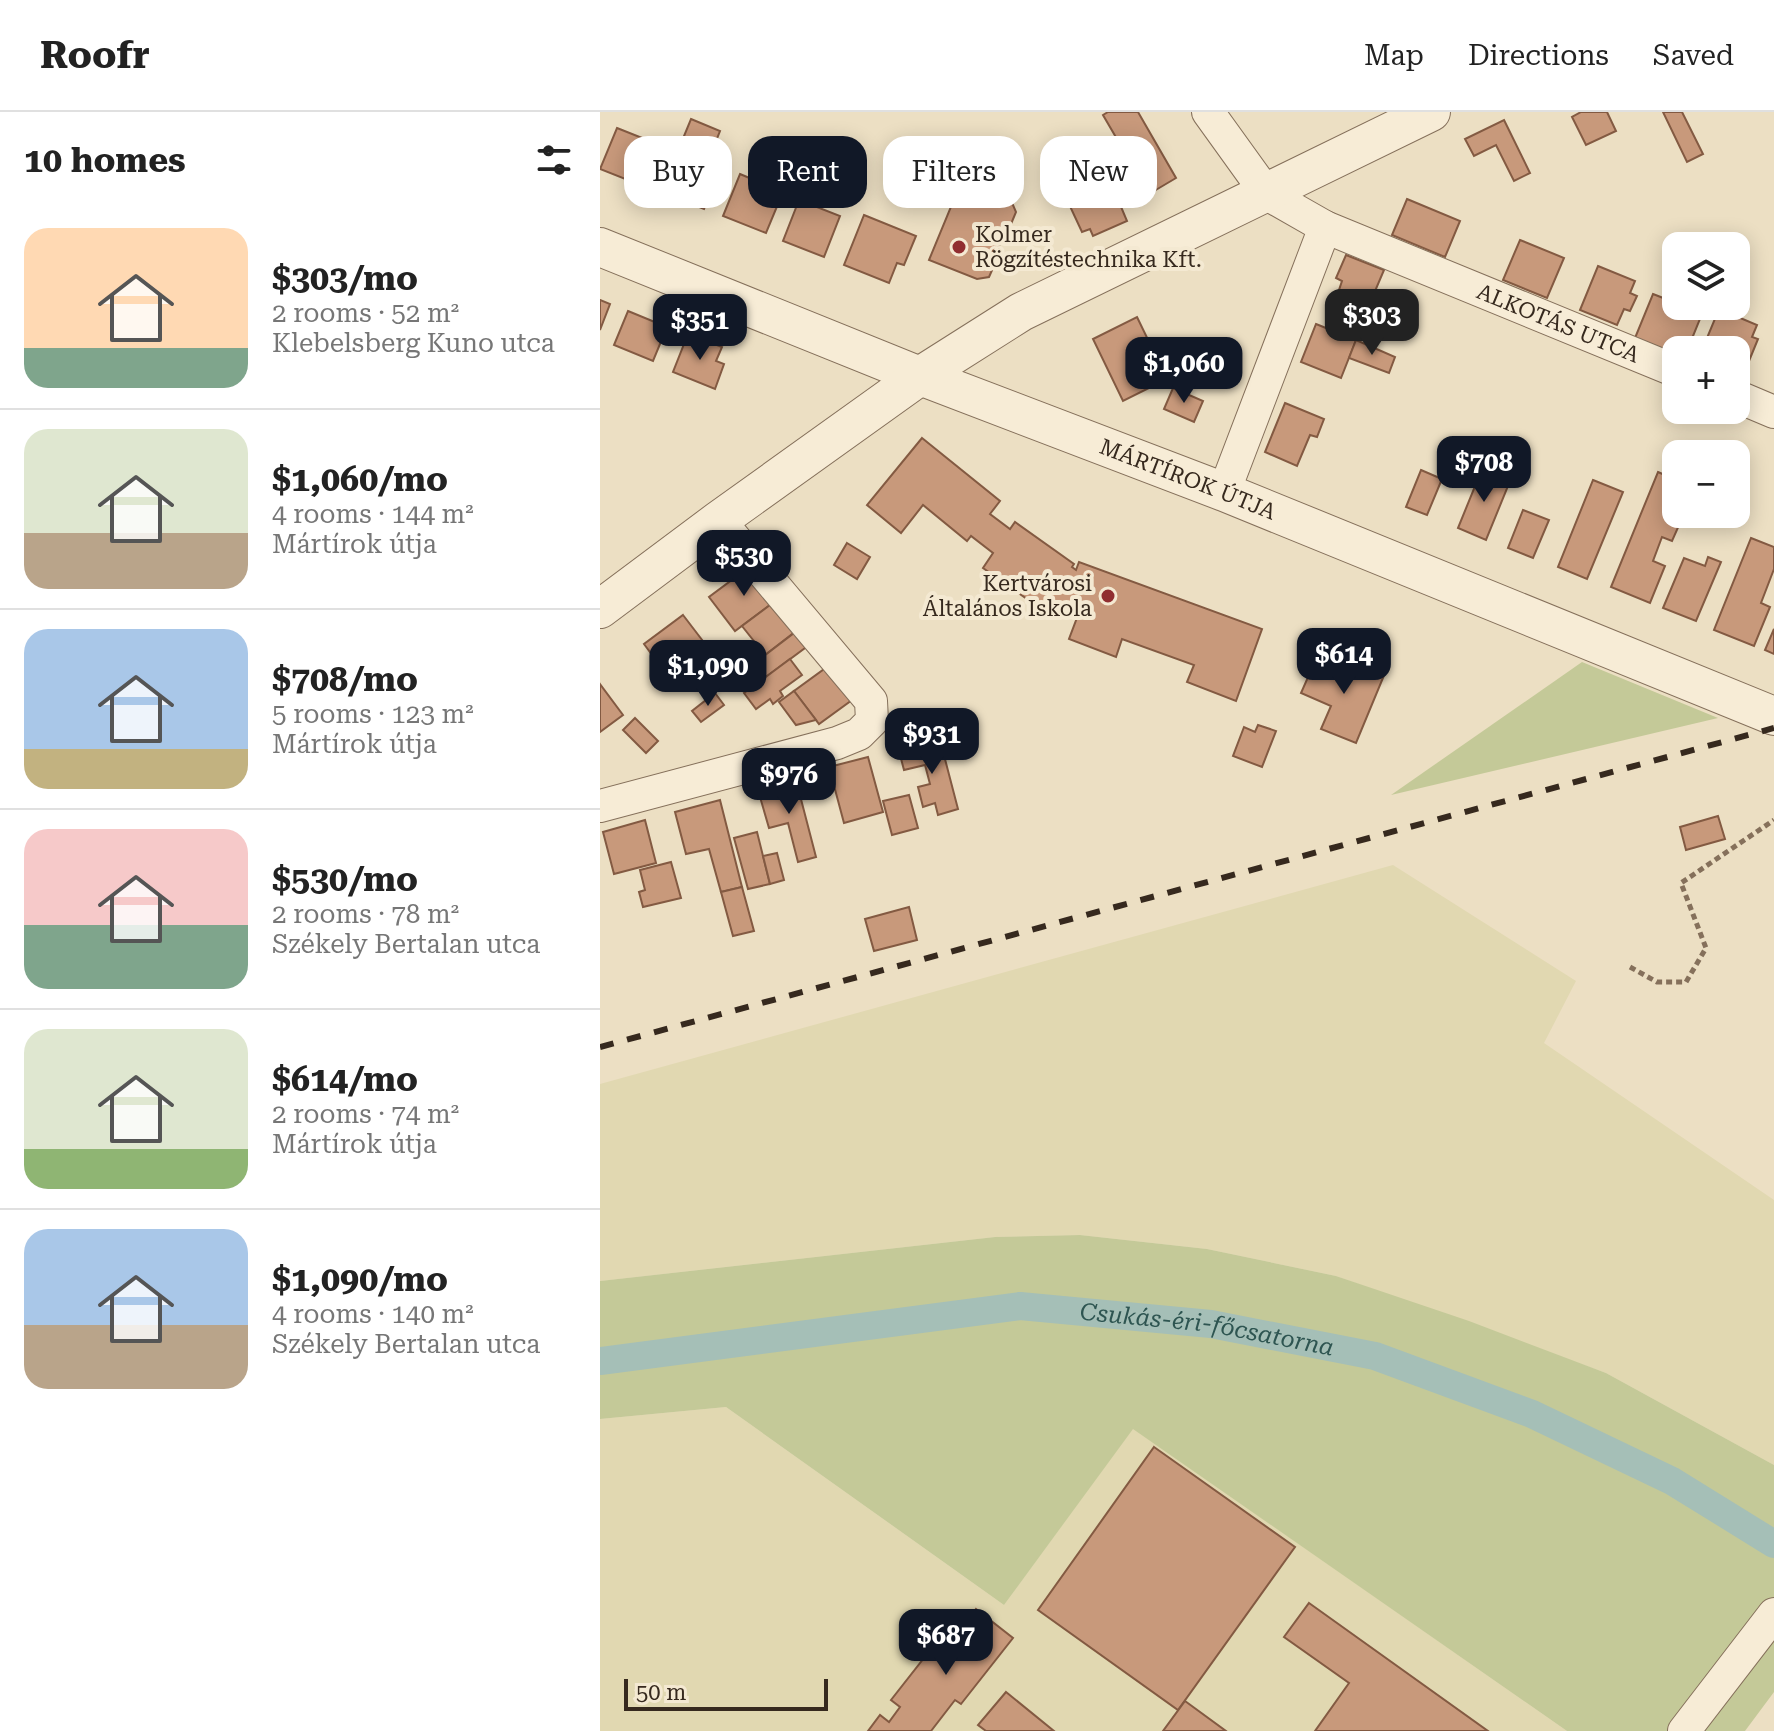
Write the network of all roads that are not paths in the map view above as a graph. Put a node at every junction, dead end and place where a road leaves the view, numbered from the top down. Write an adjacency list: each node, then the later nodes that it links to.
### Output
1 (1208, 112): 3 (street)
2 (1431, 112): 3 (street)
3 (1267, 194): 4 (street, ALKOTÁS UTCA); 7 (street)
4 (1325, 227): 6 (street, ALKOTÁS UTCA); 10 (street)
5 (600, 247): 7 (street, MÁRTÍROK ÚTJA)
6 (1662, 365)
7 (920, 376): 10 (street, MÁRTÍROK ÚTJA); 11 (street)
8 (1750, 402): 9 (street)
9 (1774, 412)
10 (1224, 492): 13 (street, MÁRTÍROK ÚTJA)
11 (719, 520): 12 (street); 14 (street)
12 (600, 609)
13 (1774, 716)
14 (600, 806)
15 (1774, 1614): 16 (street)
16 (1684, 1731)

